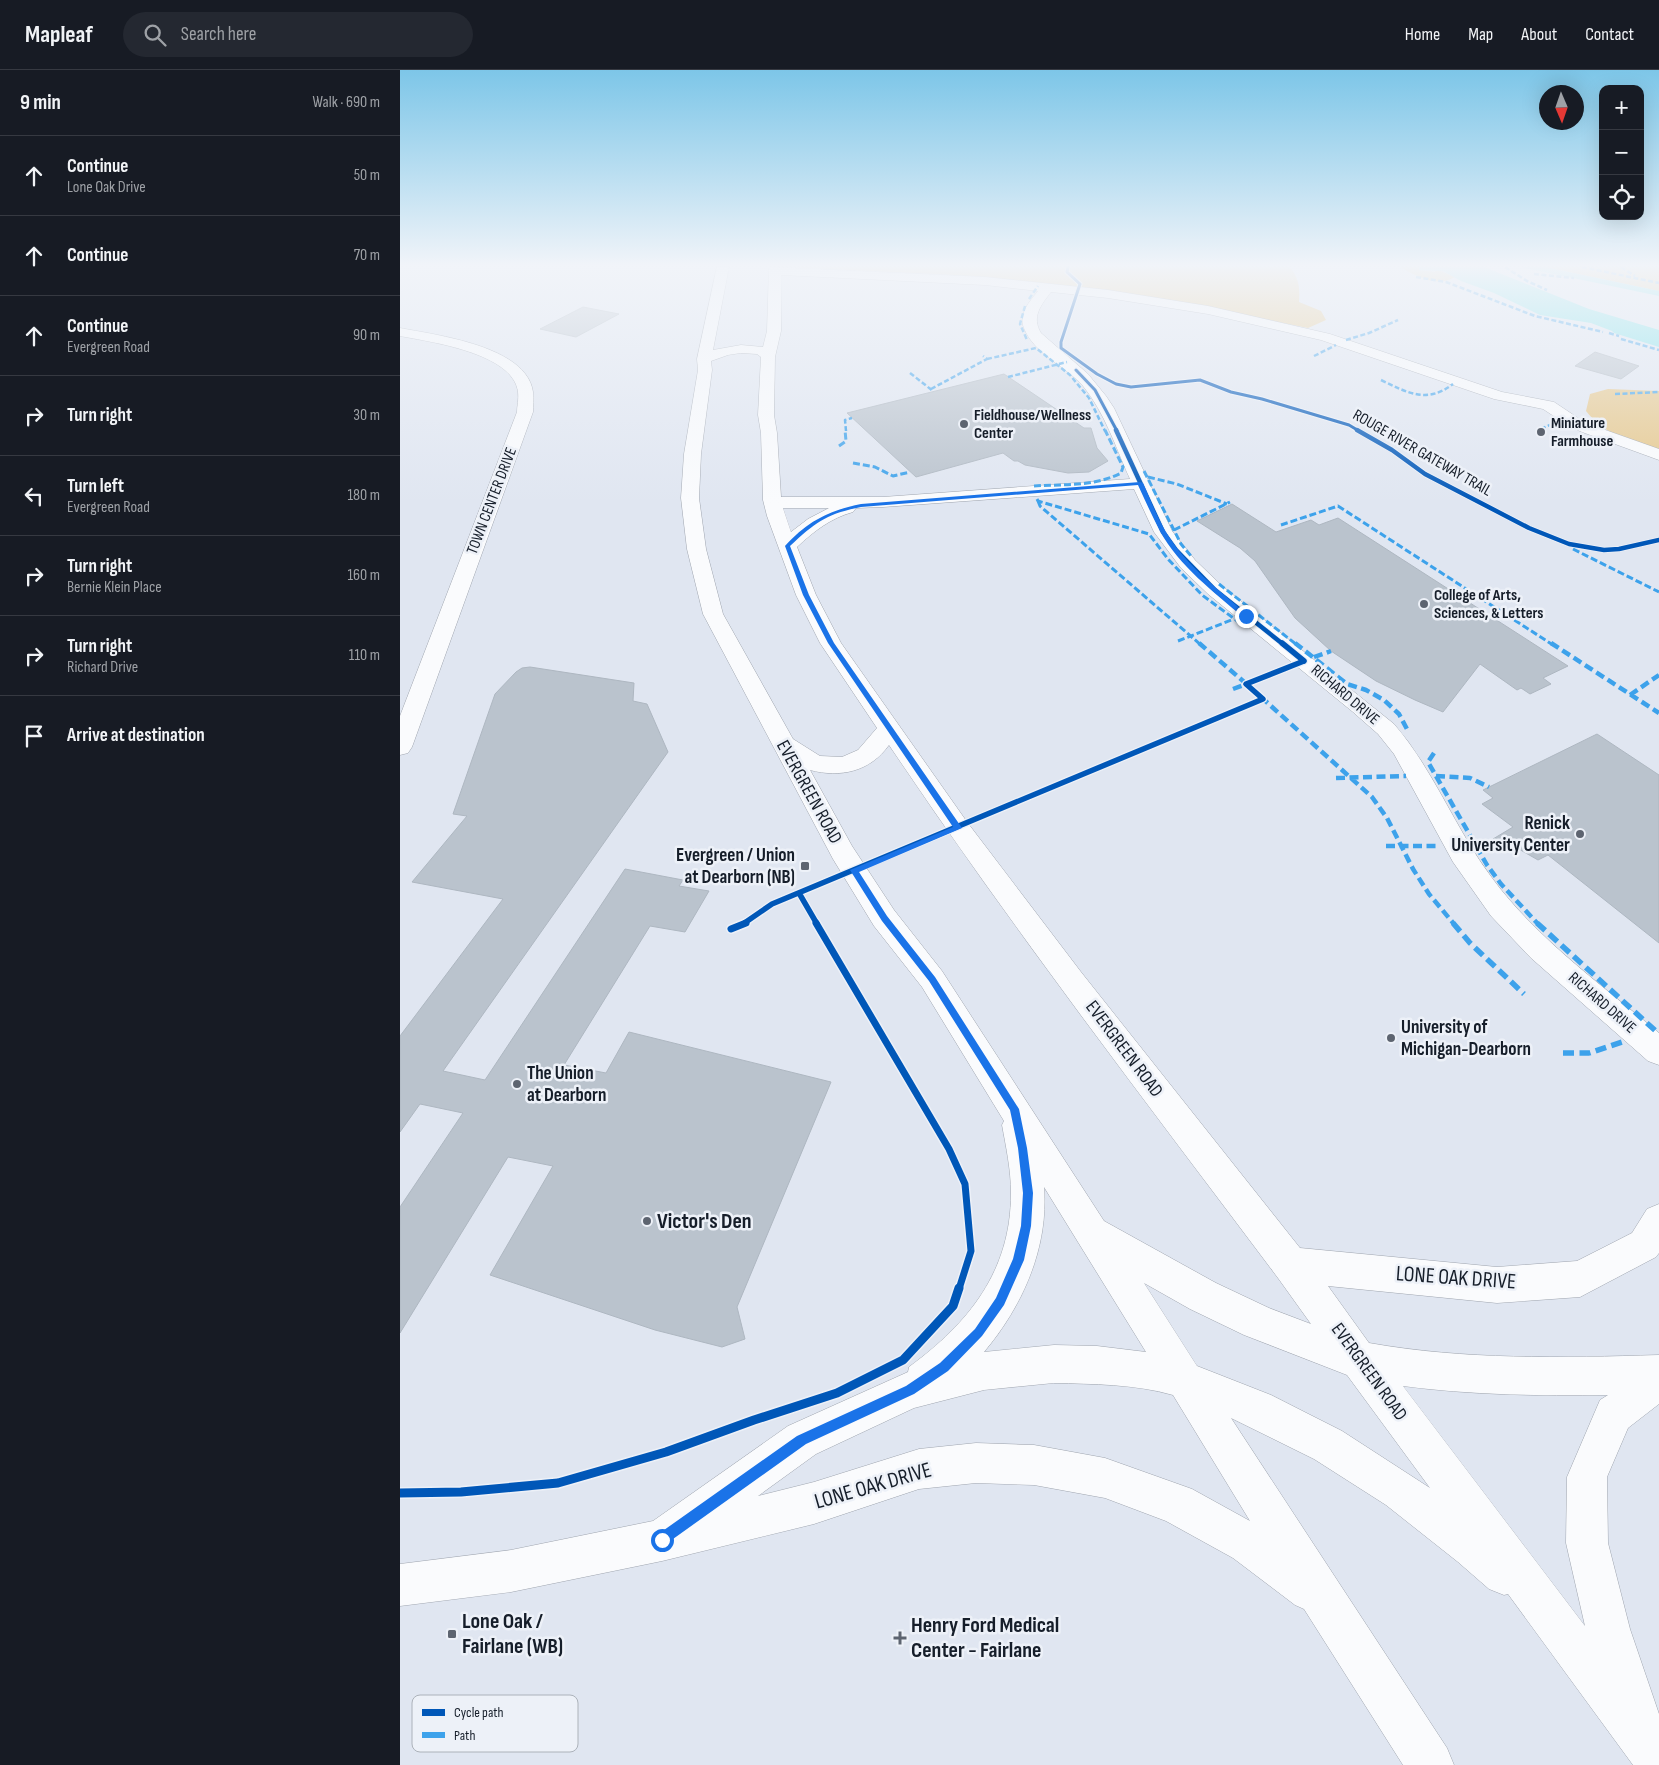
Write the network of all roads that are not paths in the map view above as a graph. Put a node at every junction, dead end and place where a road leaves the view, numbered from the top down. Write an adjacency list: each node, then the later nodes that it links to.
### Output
1 (461, 346): 15 (street, TOWN CENTER DRIVE)
2 (707, 346): 7 (street, EVERGREEN ROAD)
3 (771, 346): 6 (street, EVERGREEN ROAD)
4 (1044, 346): 9 (street, RICHARD DRIVE)
5 (1352, 346): 8 (street)
6 (768, 357): 7 (street); 10 (street, EVERGREEN ROAD)
7 (704, 359): 14 (street, EVERGREEN ROAD)
8 (1659, 455)
9 (1140, 483): 11 (street); 16 (street, RICHARD DRIVE)
10 (772, 500): 11 (street); 12 (street, EVERGREEN ROAD)
11 (883, 502): 12 (street)
12 (787, 546): 13 (street, EVERGREEN ROAD)
13 (889, 728): 14 (street); 20 (street, EVERGREEN ROAD)
14 (782, 743): 17 (street, EVERGREEN ROAD)
15 (400, 747)
16 (1659, 1052)
17 (1014, 1109): 19 (street, EVERGREEN ROAD); 25 (street)
18 (1659, 1221): 20 (street, LONE OAK DRIVE)
19 (1092, 1232): 21 (street); 23 (street, EVERGREEN ROAD)
20 (1291, 1265): 21 (street, EVERGREEN ROAD)
21 (1359, 1360): 22 (street); 29 (street, EVERGREEN ROAD)
22 (1659, 1374)
23 (1185, 1380): 25 (street, LONE OAK DRIVE); 28 (street, EVERGREEN ROAD); 29 (street, LONE OAK DRIVE)
24 (1659, 1380): 30 (street)
25 (910, 1390): 26 (street, LONE OAK DRIVE)
26 (662, 1540): 27 (street, LONE OAK DRIVE); 28 (street, LONE OAK DRIVE)
27 (400, 1585)
28 (1323, 1600): 31 (street, EVERGREEN ROAD)
29 (1548, 1614): 30 (street, EVERGREEN ROAD)
30 (1652, 1752)
31 (1430, 1765)

